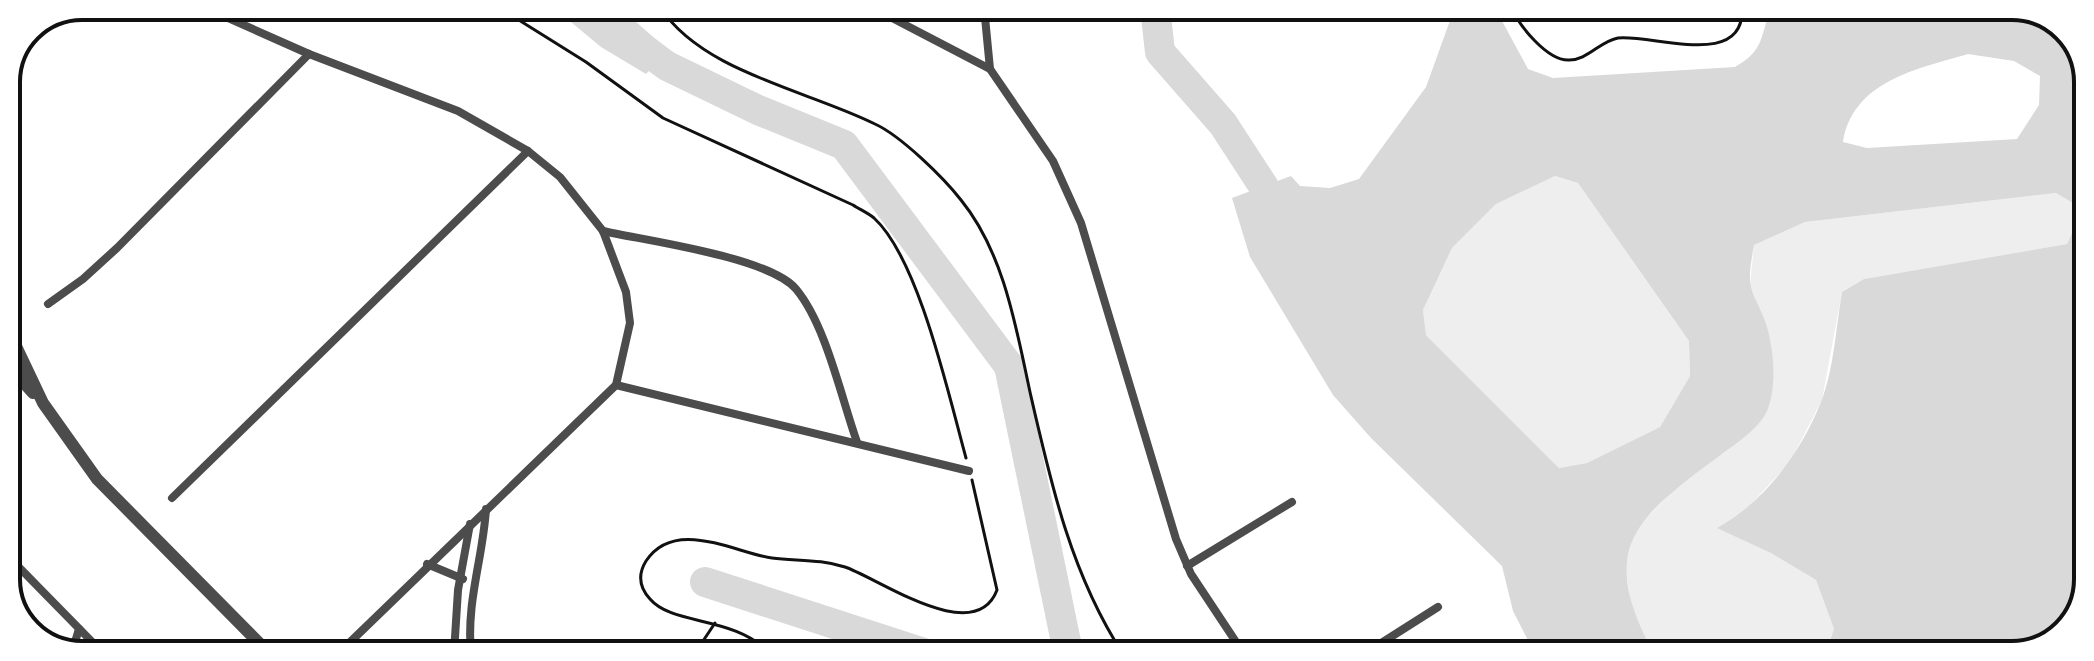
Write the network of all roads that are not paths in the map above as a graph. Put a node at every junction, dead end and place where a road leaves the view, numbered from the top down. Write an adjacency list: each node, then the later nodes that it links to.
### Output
1 (232, 20): 4 (street)
2 (896, 20): 5 (street)
3 (985, 20): 5 (street)
4 (309, 54): 6 (street); 8 (street)
5 (990, 69): 20 (street)
6 (528, 151): 7 (street); 15 (street)
7 (603, 231): 11 (street); 13 (street)
8 (48, 304)
9 (20, 356): 12 (street)
10 (20, 378): 12 (street)
11 (616, 385): 13 (street); 17 (street)
12 (43, 403): 28 (street)
13 (857, 442): 14 (street)
14 (969, 471)
15 (172, 498)
16 (1292, 502): 20 (street)
17 (486, 509): 18 (street); 23 (street)
18 (470, 524): 19 (street); 22 (street)
19 (427, 564): 22 (street); 29 (street)
20 (1187, 566): 32 (street)
21 (20, 568): 25 (street)
22 (460, 578): 23 (street); 30 (street)
23 (472, 582): 31 (street)
24 (1438, 607): 33 (street)
25 (79, 629): 26 (street); 27 (street)
26 (76, 640)
27 (91, 641)
28 (257, 641)
29 (351, 641)
30 (455, 641)
31 (471, 641)
32 (1236, 641)
33 (1387, 641)

